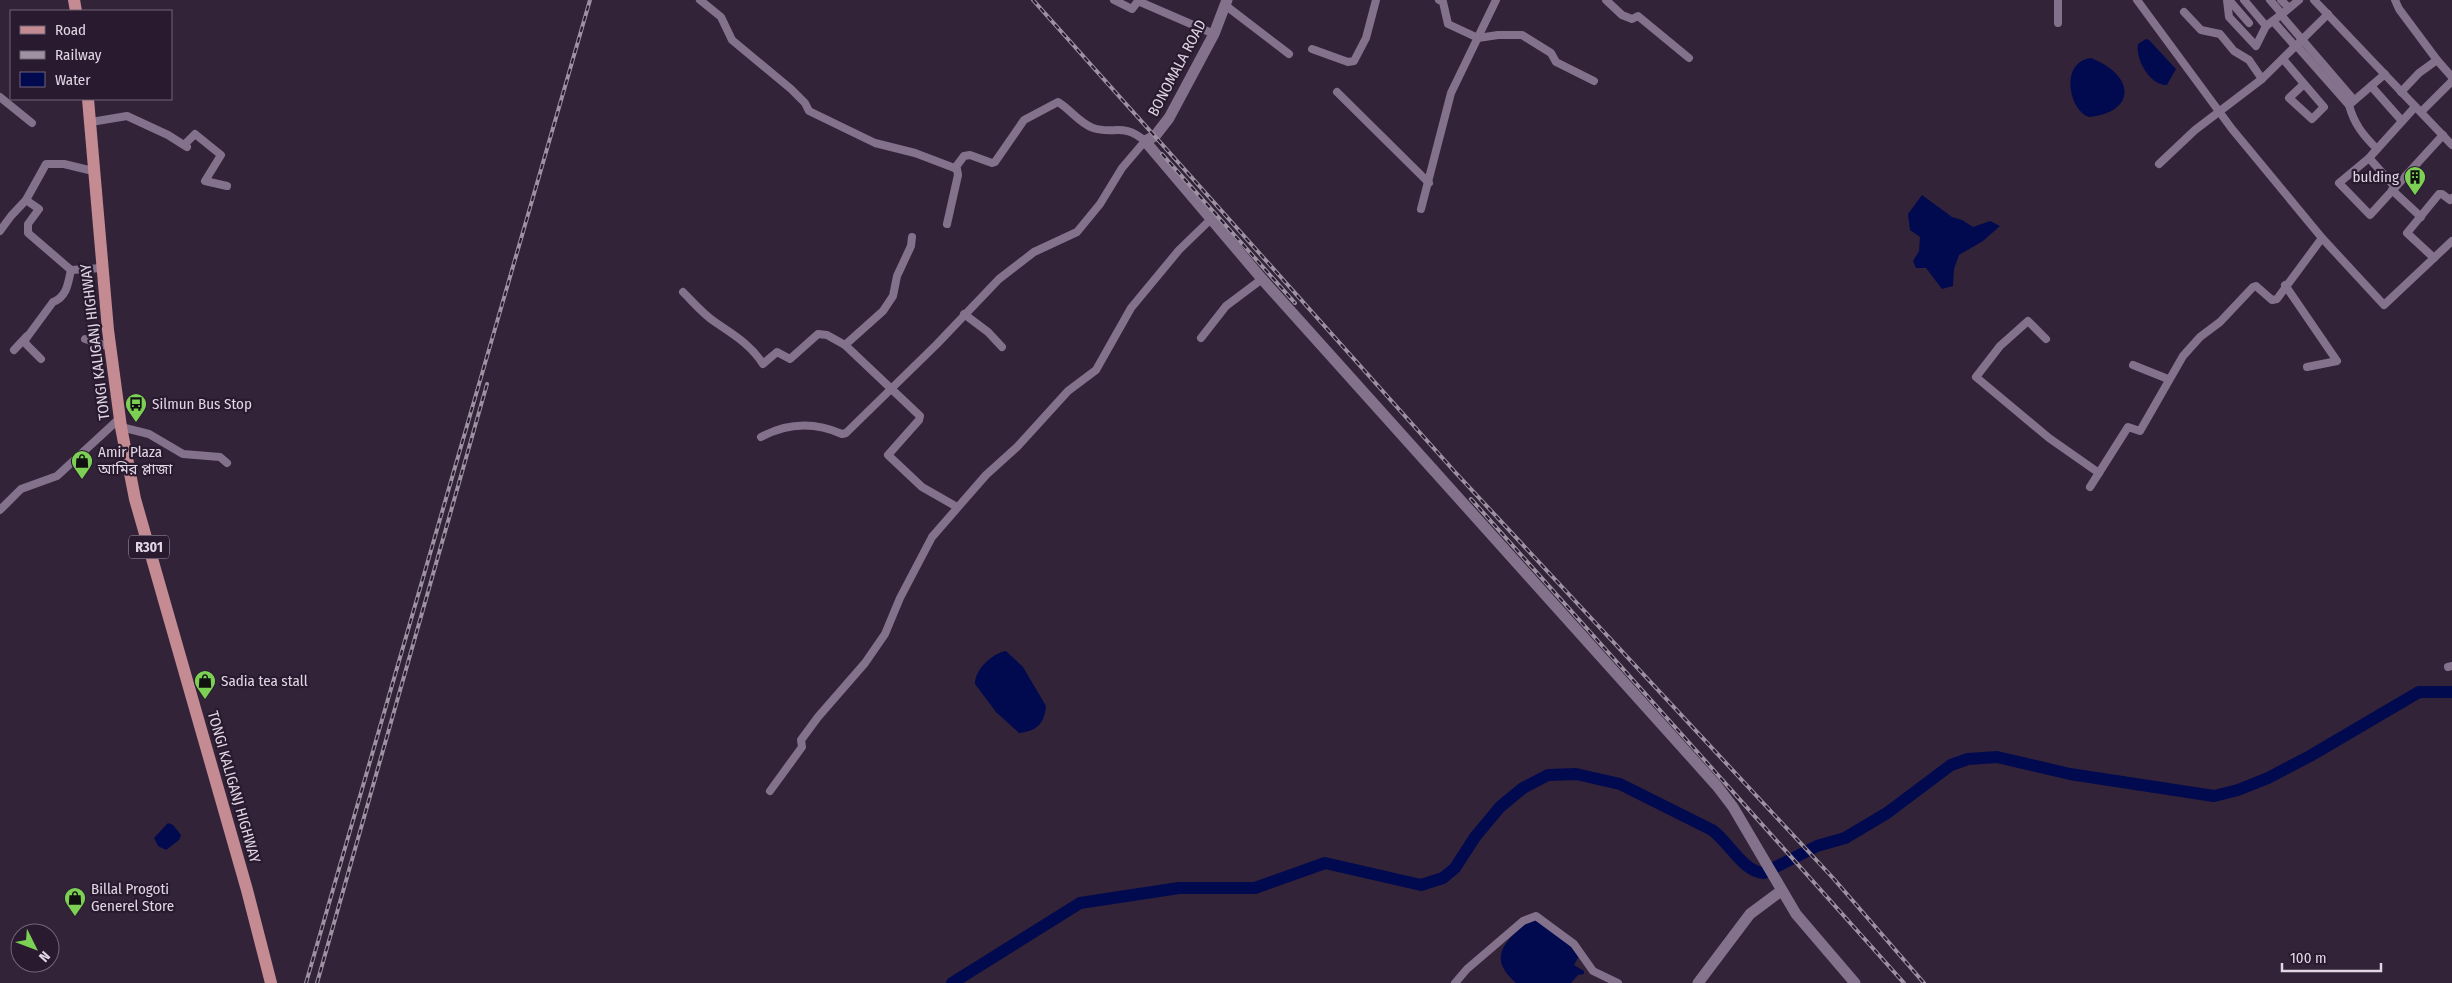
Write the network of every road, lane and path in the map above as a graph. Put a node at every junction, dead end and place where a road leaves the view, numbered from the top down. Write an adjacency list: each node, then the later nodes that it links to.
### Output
1 (700, 0): 56 (street)
2 (1114, 0): 24 (street)
3 (1376, 0): 28 (street)
4 (1439, 0): 25 (street)
5 (1496, 0): 25 (street)
6 (1606, 0): 30 (street)
7 (2058, 0): 21 (street)
8 (2137, 0): 46 (street)
9 (2228, 0): 22 (street); 23 (street)
10 (2244, 0): 23 (street)
11 (2270, 0): 18 (street)
12 (2281, 0): 18 (street)
13 (2314, 0): 19 (street)
14 (2395, 0): 32 (street)
15 (2297, 1): 18 (street)
16 (1226, 2): 24 (street, BONOMALA ROAD); 29 (street)
17 (2184, 12): 35 (street)
18 (2284, 12): 20 (street); 26 (street)
19 (2328, 14): 26 (street); 33 (street)
20 (2273, 21): 23 (street); 27 (street)
21 (2058, 24)
22 (2249, 24)
23 (2266, 26)
24 (1214, 34): 51 (street, BONOMALA ROAD)
25 (1478, 38): 36 (street); 58 (street)
26 (2303, 39): 27 (street); 44 (street)
27 (2296, 46): 31 (street); 44 (street)
28 (1312, 49)
29 (1289, 54)
30 (1689, 58)
31 (2283, 59): 35 (street); 38 (street)
32 (2437, 60): 34 (street); 41 (street)
33 (2385, 74): 39 (street); 41 (street)
34 (2452, 77)
35 (2262, 79): 46 (street)
36 (1594, 81)
37 (2452, 81): 45 (street)
38 (2304, 84): 38 (street)
39 (2371, 86): 44 (street); 47 (street)
40 (1337, 92): 58 (street)
41 (2401, 92): 45 (street)
42 (0, 97): 49 (street)
43 (88, 100): 48 (main road, TONGI KALIGANJ HIGHWAY / R301)
44 (2351, 103): 53 (street)
45 (2418, 110): 47 (street); 50 (street)
46 (2219, 112): 55 (street); 69 (street)
47 (2402, 121): 53 (street)
48 (91, 122): 57 (main road, TONGI KALIGANJ HIGHWAY / R301); 59 (street)
49 (32, 123)
50 (2443, 134): 52 (street); 60 (street)
51 (1145, 141): 56 (street); 65 (street); 77 (street)
52 (2452, 145)
53 (2377, 149): 54 (street)
54 (2369, 158): 60 (street); 60 (street)
55 (2159, 164)
56 (954, 168): 66 (street)
57 (93, 170): 62 (street); 72 (main road, TONGI KALIGANJ HIGHWAY / R301)
58 (1429, 183): 63 (street)
59 (227, 186)
60 (2394, 188): 64 (street)
61 (2452, 198): 64 (street)
62 (26, 200): 67 (street); 73 (street)
63 (1421, 209)
64 (2421, 216): 71 (street)
65 (1211, 219): 74 (street); 96 (street)
66 (947, 224)
67 (0, 231)
68 (912, 237): 82 (street)
69 (2322, 238): 71 (street); 75 (street)
70 (2452, 241): 71 (street)
71 (2434, 258)
72 (102, 268): 73 (street); 83 (main road, TONGI KALIGANJ HIGHWAY / R301)
73 (71, 270): 78 (street)
74 (1262, 279): 79 (street); 99 (street)
75 (2285, 286): 88 (street); 89 (street)
76 (683, 292): 82 (street)
77 (964, 314): 84 (street); 90 (street)
78 (27, 336): 85 (street); 86 (street)
79 (1201, 338)
80 (85, 339): 83 (street)
81 (2046, 339): 94 (street)
82 (845, 346): 90 (street)
83 (110, 347): 91 (main road, TONGI KALIGANJ HIGHWAY / R301)
84 (1002, 347)
85 (14, 350)
86 (41, 360)
87 (2133, 365): 89 (street)
88 (2307, 367)
89 (2168, 379): 94 (street)
90 (891, 387): 92 (street); 96 (street)
91 (121, 422): 93 (street); 97 (street); 100 (main road, TONGI KALIGANJ HIGHWAY / R301)
92 (760, 437)
93 (227, 463)
94 (2099, 473): 95 (street)
95 (2090, 487)
96 (957, 507): 98 (street)
97 (0, 510)
98 (770, 791)
99 (1780, 890): 103 (street); 104 (street)
100 (269, 982)
101 (1455, 983): 102 (street)
102 (1618, 983)
103 (1698, 983)
104 (1855, 983)

